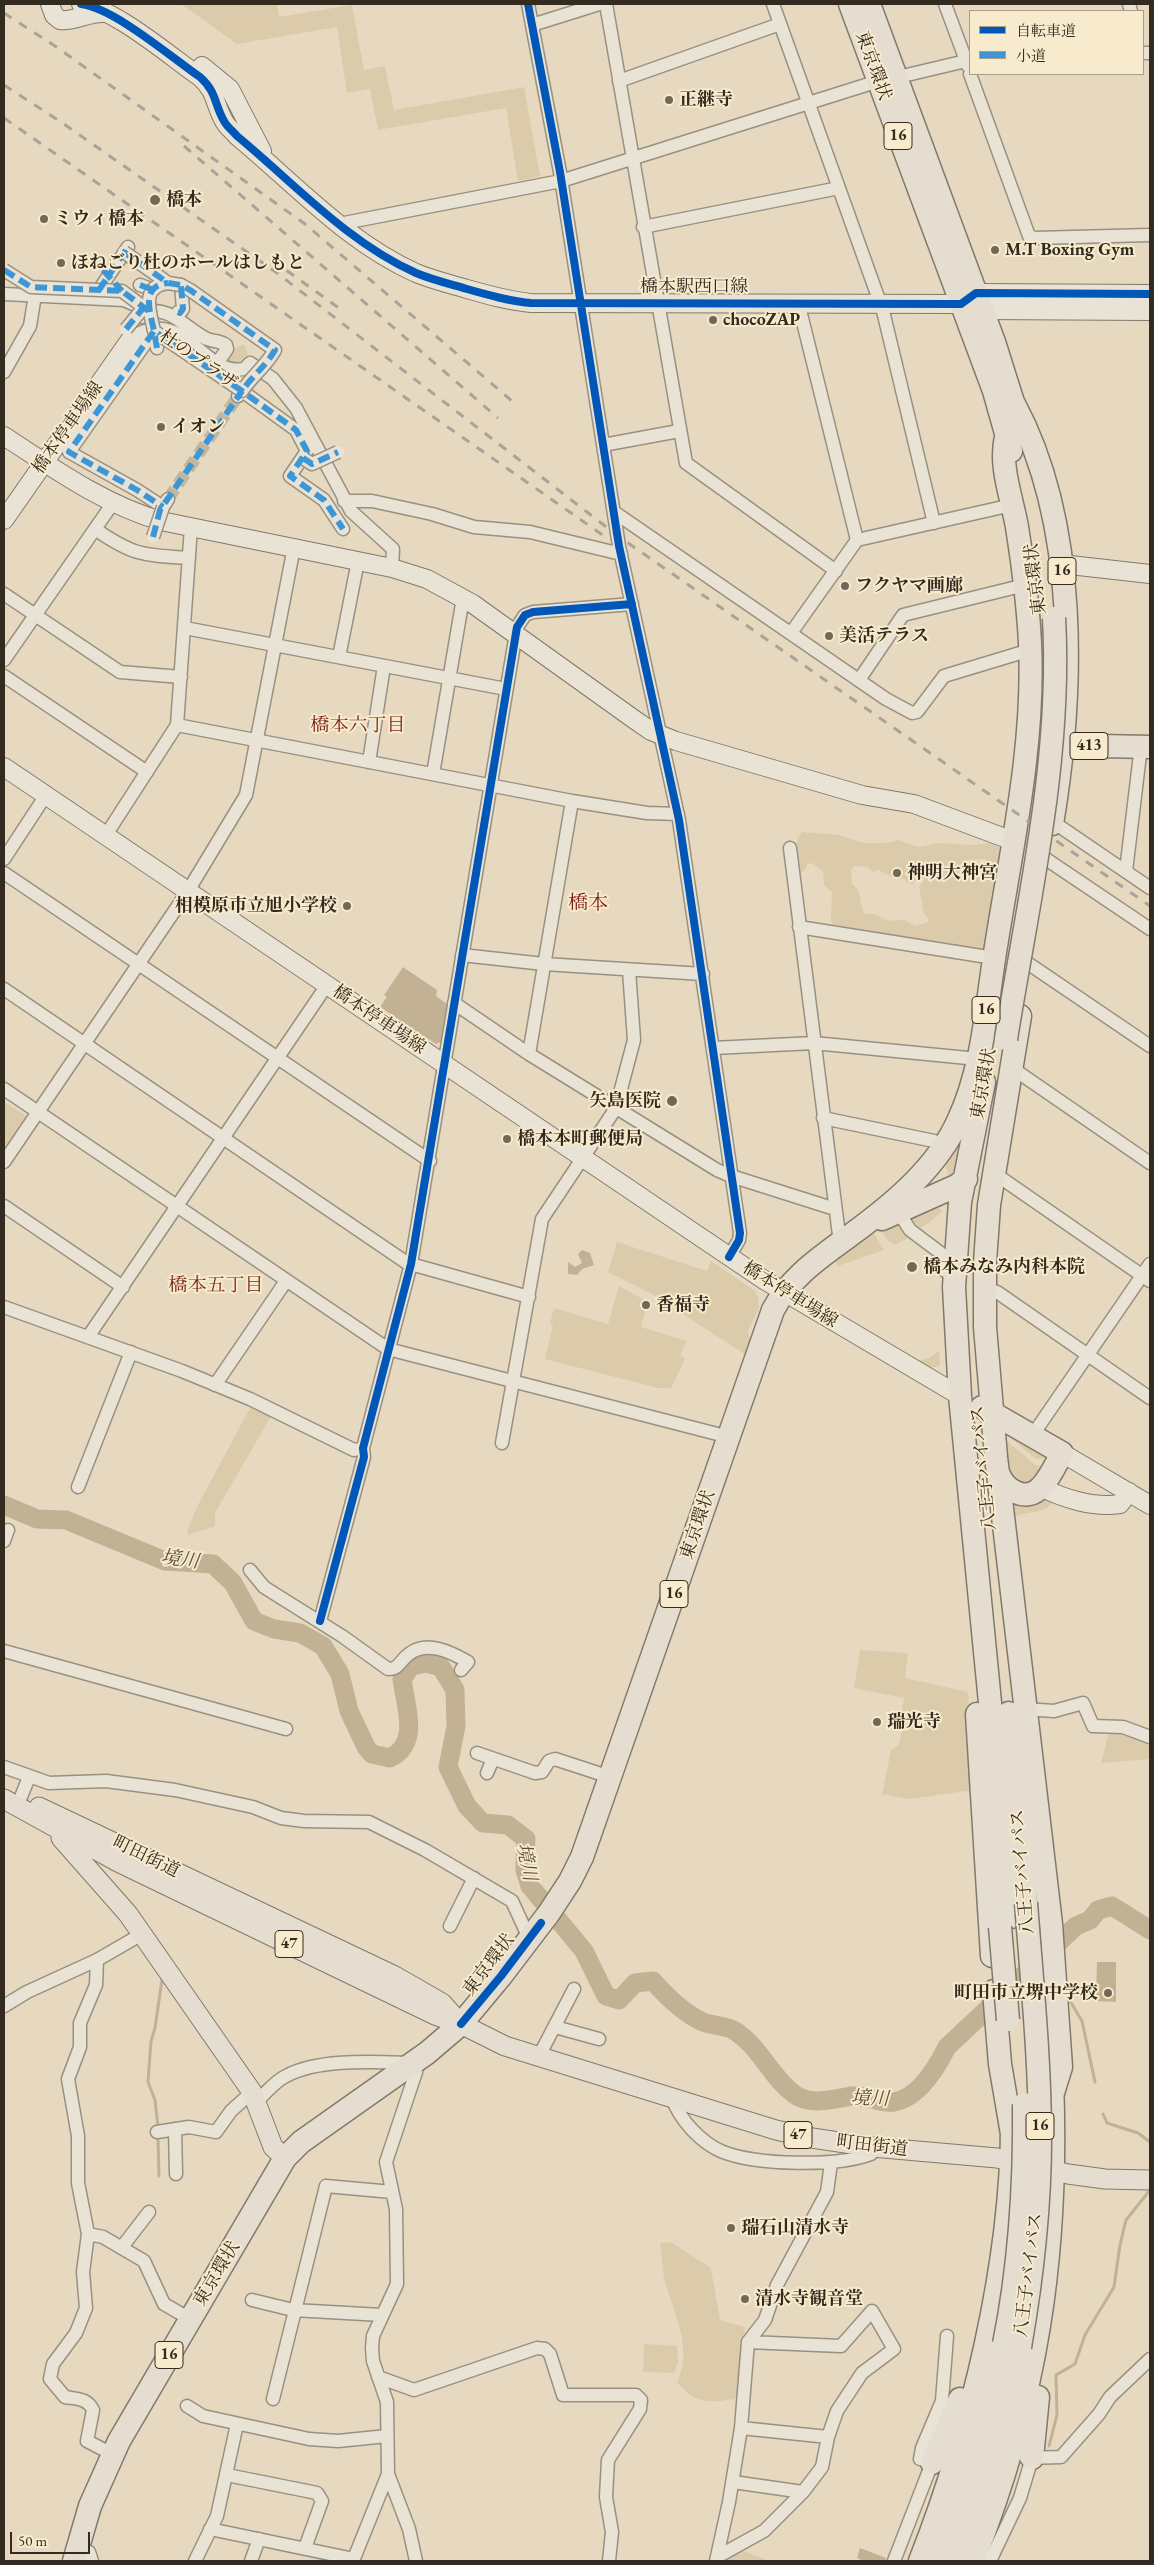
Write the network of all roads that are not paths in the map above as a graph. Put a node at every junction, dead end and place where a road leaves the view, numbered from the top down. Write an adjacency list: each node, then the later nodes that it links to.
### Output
1 (50, 4): 10 (street)
2 (81, 4): 10 (street)
3 (528, 4): 12 (street)
4 (599, 4): 12 (street)
5 (606, 4): 16 (street)
6 (774, 4): 11 (street)
7 (850, 4): 15 (highway, 東京環状 / 16)
8 (869, 4): 15 (highway, 東京環状 / 16)
9 (945, 4): 13 (street)
10 (112, 9): 17 (street); 19 (street)
11 (780, 24): 16 (street); 18 (street)
12 (532, 25): 22 (street)
13 (968, 60): 15 (street)
14 (970, 75): 26 (street)
15 (886, 80): 18 (street); 39 (highway, 東京環状 / 16)
16 (619, 81): 20 (street)
17 (236, 99): 19 (street); 21 (street)
18 (809, 103): 20 (street); 23 (street)
19 (224, 122): 21 (street)
20 (632, 158): 22 (street); 25 (street)
21 (274, 168): 24 (street, 橋本駅西口線)
22 (561, 181): 24 (street); 37 (street)
23 (840, 188): 25 (street); 40 (street)
24 (339, 224): 37 (street, 橋本駅西口線)
25 (644, 227): 36 (street)
26 (1150, 235)
27 (4, 270): 31 (street, bridge)
28 (114, 272): 29 (street, 杜のプラザ, bridge); 31 (street, 杜のプラザ); 32 (street)
29 (168, 283): 30 (street, 杜のプラザ, bridge); 41 (street, 杜のプラザ, bridge)
30 (181, 286): 43 (street); 48 (street, 杜のプラザ, bridge)
31 (99, 290): 32 (street, bridge)
32 (122, 291): 41 (street, bridge)
33 (4, 294): 35 (street)
34 (1150, 294): 39 (street, 橋本駅西口線)
35 (35, 295): 41 (street); 47 (street)
36 (656, 301): 37 (street, 橋本駅西口線); 38 (street, 橋本駅西口線); 50 (street)
37 (580, 302): 53 (street)
38 (798, 302): 40 (street, 橋本駅西口線); 67 (street)
39 (973, 302): 40 (street, 橋本駅西口線); 42 (street); 49 (highway, 東京環状 / 16); 52 (highway, 東京環状 / 16)
40 (880, 303): 62 (street)
41 (146, 310): 44 (street, 杜のプラザ, bridge); 45 (street, bridge); 46 (street)
42 (1150, 311)
43 (178, 312)
44 (154, 330): 45 (street); 48 (street, 杜のプラザ, bridge)
45 (141, 339): 46 (street); 56 (street, 橋本停車場線); 66 (street, bridge)
46 (218, 362): 57 (street)
47 (4, 372)
48 (240, 394): 55 (street)
49 (1014, 404): 72 (highway, 16); 81 (highway, 東京環状 / 16)
50 (679, 431): 53 (street); 74 (street)
51 (4, 436): 56 (street)
52 (1006, 437): 59 (highway, 16); 81 (highway, 東京環状 / 16)
53 (603, 445): 60 (street)
54 (338, 452): 55 (street, bridge)
55 (303, 458): 65 (street)
56 (44, 462): 58 (street); 61 (street, 橋本停車場線)
57 (344, 501): 69 (street); 73 (street)
58 (113, 503): 63 (street); 64 (street)
59 (1012, 505): 62 (street); 76 (highway, 16)
60 (614, 512): 69 (street); 83 (street)
61 (4, 520)
62 (934, 523): 67 (street)
63 (191, 527): 68 (street); 70 (street)
64 (95, 529): 70 (street); 80 (street)
65 (344, 529)
66 (156, 537)
67 (857, 540): 74 (street)
68 (294, 547): 71 (street); 85 (street)
69 (621, 554): 79 (street)
70 (190, 558): 82 (street)
71 (358, 561): 73 (street); 87 (street)
72 (1061, 564): 75 (street); 99 (highway, 16)
73 (392, 568): 78 (street)
74 (836, 571): 83 (street)
75 (1150, 574)
76 (1025, 585): 86 (highway, 16); 93 (street)
77 (4, 594): 80 (street)
78 (463, 598): 84 (street); 92 (street)
79 (632, 604): 84 (street); 96 (street)
80 (35, 615): 88 (street); 91 (street)
81 (1047, 619): 153 (highway, 東京環状 / 16, bridge)
82 (185, 628): 85 (street); 91 (street)
83 (791, 633): 93 (street)
84 (515, 634): 94 (street); 96 (street)
85 (276, 646): 87 (street); 97 (street)
86 (1030, 650): 93 (street); 98 (highway, 16)
87 (339, 657): 89 (street)
88 (4, 660)
89 (384, 666): 92 (street); 101 (street)
90 (4, 676): 103 (street)
91 (181, 677): 95 (street)
92 (449, 678): 94 (street); 104 (street)
93 (860, 680)
94 (506, 689): 105 (street)
95 (177, 725): 97 (street); 103 (street)
96 (662, 736): 108 (street); 111 (street)
97 (257, 741): 101 (street); 118 (street)
98 (1027, 743): 99 (highway, 413); 111 (highway, 16)
99 (1064, 745): 100 (highway, 413); 109 (highway, 16)
100 (1146, 747): 115 (street)
101 (369, 762): 104 (street)
102 (4, 766): 106 (street, 橋本停車場線)
103 (147, 772): 110 (street)
104 (433, 774): 105 (street)
105 (490, 785): 107 (street); 123 (street)
106 (46, 796): 110 (street, 橋本停車場線); 113 (street)
107 (572, 801): 108 (street); 126 (street)
108 (678, 814): 129 (street)
109 (1052, 825): 114 (highway, 16); 115 (street)
110 (106, 836): 118 (street, 橋本停車場線)
111 (1013, 841): 119 (highway, 16)
112 (790, 848): 121 (street)
113 (4, 858)
114 (1046, 860): 120 (highway, 16); 122 (street)
115 (1126, 871): 117 (street)
116 (4, 873): 125 (street)
117 (1150, 888)
118 (188, 891): 125 (street); 130 (street, 橋本停車場線)
119 (1006, 894): 120 (highway); 124 (highway, 16)
120 (1040, 898): 127 (highway, 16)
121 (799, 927): 124 (street); 134 (street)
122 (1150, 929)
123 (462, 955): 126 (street); 132 (street)
124 (994, 958): 139 (highway, 16)
125 (138, 964): 133 (street); 138 (street)
126 (544, 964): 128 (street); 137 (street)
127 (1029, 964): 135 (street); 141 (highway, 16)
128 (629, 970): 129 (street); 143 (street)
129 (703, 974): 136 (street)
130 (327, 985): 138 (street); 140 (street, 橋本停車場線)
131 (4, 989): 133 (street)
132 (454, 1003): 137 (street); 140 (street)
133 (84, 1043): 144 (street); 146 (street)
134 (814, 1043): 136 (street); 139 (street); 145 (street)
135 (1150, 1046)
136 (713, 1048): 152 (street)
137 (529, 1054): 143 (street)
138 (278, 1058): 146 (street); 149 (street)
139 (978, 1059): 147 (highway, 16)
140 (444, 1064): 148 (street, 橋本停車場線); 149 (street)
141 (1012, 1068): 151 (street); 153 (highway, 16)
142 (4, 1089): 144 (street)
143 (616, 1108): 148 (street); 152 (street)
144 (38, 1111): 150 (street); 155 (street)
145 (823, 1118): 147 (street); 156 (street)
146 (224, 1138): 155 (street); 160 (street)
147 (943, 1146): 158 (highway, 16)
148 (583, 1158): 159 (street, 橋本停車場線); 168 (street)
149 (430, 1161): 160 (street)
150 (4, 1162)
151 (1150, 1162)
152 (731, 1176): 156 (street); 159 (street)
153 (981, 1176): 157 (highway, 16); 162 (street); 165 (highway, 八王子バイパス / 16); 166 (highway, 16); 179 (highway, 八王子バイパス / 16)
154 (4, 1206): 164 (street)
155 (177, 1206): 163 (street); 164 (street)
156 (835, 1209): 158 (street)
157 (898, 1212): 158 (highway, 16); 165 (street)
158 (847, 1238): 167 (highway, 16)
159 (729, 1257): 167 (street, 橋本停車場線)
160 (411, 1264): 168 (street); 171 (street)
161 (1150, 1264): 162 (street)
162 (1146, 1278): 174 (street)
163 (286, 1281): 171 (street); 177 (street)
164 (123, 1287): 170 (street)
165 (954, 1287): 172 (highway, 八王子バイパス / 16)
166 (984, 1287): 174 (street); 179 (highway, 16)
167 (783, 1292): 175 (street, 橋本停車場線); 181 (highway, 東京環状 / 16)
168 (529, 1297): 176 (street)
169 (4, 1307): 170 (street)
170 (88, 1336): 173 (street)
171 (388, 1349): 176 (street); 183 (street)
172 (956, 1349): 175 (street); 179 (highway, 八王子バイパス / 16)
173 (131, 1352): 177 (street); 187 (street)
174 (1088, 1355): 178 (street); 180 (street)
175 (919, 1373): 179 (street, 橋本停車場線)
176 (513, 1381): 181 (street); 182 (street)
177 (215, 1385): 183 (street)
178 (1150, 1398)
179 (976, 1404): 180 (highway); 185 (highway, 八王子バイパス / 16); 186 (highway, 16); 193 (highway, 八王子バイパス / 16)
180 (1032, 1436): 184 (highway)
181 (729, 1437): 205 (highway, 東京環状 / 16)
182 (502, 1443)
183 (363, 1448): 192 (street)
184 (1062, 1453): 188 (highway); 189 (street)
185 (967, 1465): 198 (highway, 八王子バイパス / 16); 215 (highway, 16)
186 (997, 1468): 188 (highway, 16); 193 (highway, 16); 196 (highway, 16)
187 (78, 1487)
188 (1042, 1487): 189 (street)
189 (1129, 1492): 190 (street)
190 (1150, 1505)
191 (250, 1570): 192 (street)
192 (320, 1621): 195 (street)
193 (1001, 1631): 198 (highway, 八王子バイパス / 16)
194 (4, 1651): 197 (street)
195 (461, 1670)
196 (1024, 1709): 199 (street); 210 (highway, 16)
197 (286, 1729)
198 (1003, 1730): 210 (highway, 八王子バイパス / 16); 210 (highway, 16)
199 (1150, 1737)
200 (477, 1753): 201 (street)
201 (493, 1759): 203 (street); 205 (street)
202 (4, 1767): 204 (street)
203 (488, 1773)
204 (29, 1777): 206 (street); 209 (street)
205 (610, 1777): 212 (highway, 東京環状 / 16)
206 (9, 1795): 207 (main road, 町田街道 / 47)
207 (46, 1817): 208 (main road, 町田街道 / 47); 208 (main road, 47); 208 (main road, 47)
208 (106, 1859): 213 (main road, 47); 220 (main road, 町田街道 / 47)
209 (474, 1878): 211 (street); 212 (street)
210 (1029, 1912): 215 (street); 216 (highway, 16); 216 (highway, 16); 219 (highway, 16, bridge); 247 (highway, 八王子バイパス / 16, bridge)
211 (450, 1926)
212 (535, 1930): 220 (highway, 東京環状 / 16)
213 (142, 1934): 214 (street); 225 (main road, 47)
214 (97, 1960): 218 (street); 238 (street)
215 (992, 1966): 219 (highway, 16)
216 (1050, 1975): 233 (highway, 16)
217 (574, 1989): 221 (street)
218 (4, 2006)
219 (1002, 2022): 231 (highway, 16)
220 (461, 2024): 223 (main road, 町田街道 / 47); 224 (highway, 東京環状 / 16)
221 (554, 2027): 222 (street); 223 (street)
222 (599, 2039)
223 (539, 2056): 226 (main road, 町田街道 / 47)
224 (412, 2063): 225 (street); 230 (highway, 東京環状 / 16); 236 (street)
225 (255, 2097): 227 (street); 230 (main road, 47)
226 (672, 2098): 229 (main road, 町田街道 / 47); 232 (street)
227 (175, 2130): 228 (street); 234 (street)
228 (157, 2132)
229 (872, 2147): 231 (main road, 町田街道 / 47); 232 (street)
230 (285, 2158): 243 (highway, 東京環状 / 16)
231 (1011, 2161): 233 (main road, 町田街道 / 47); 249 (highway, 16)
232 (831, 2163): 246 (street)
233 (1052, 2171): 235 (main road, 町田街道 / 47); 244 (highway, 16)
234 (176, 2174)
235 (1150, 2180)
236 (392, 2192): 241 (street); 242 (street)
237 (149, 2212): 239 (street)
238 (88, 2234): 239 (street); 257 (street)
239 (122, 2247): 243 (street)
240 (252, 2300): 241 (street)
241 (293, 2310): 242 (street); 251 (street)
242 (382, 2315): 250 (street)
243 (190, 2318): 257 (highway, 東京環状 / 16)
244 (1042, 2318): 258 (highway); 270 (highway, 16)
245 (947, 2336): 259 (street)
246 (748, 2342): 254 (street); 256 (street)
247 (1012, 2345): 277 (highway, 八王子バイパス / 16); 278 (highway, 八王子バイパス / 16)
248 (1150, 2359): 258 (street)
249 (977, 2376): 259 (highway); 276 (highway, 16)
250 (378, 2377): 255 (street); 274 (street)
251 (273, 2399)
252 (187, 2406): 253 (street)
253 (237, 2424): 255 (street); 261 (street)
254 (741, 2428): 256 (street); 262 (street)
255 (387, 2436): 260 (street)
256 (828, 2437): 263 (street)
257 (112, 2454): 267 (highway, 東京環状 / 16)
258 (1024, 2458): 270 (street)
259 (940, 2462): 275 (street)
260 (388, 2474): 269 (street); 273 (street)
261 (227, 2475): 264 (street); 266 (street)
262 (733, 2482): 263 (street); 268 (street)
263 (803, 2492): 268 (street)
264 (210, 2529): 265 (street); 271 (street)
265 (259, 2539): 266 (street); 272 (street)
266 (305, 2548): 269 (street)
267 (81, 2556)
268 (717, 2559)
269 (353, 2560)
270 (989, 2560)
271 (195, 2561)
272 (250, 2561)
273 (416, 2561)
274 (610, 2561)
275 (894, 2561)
276 (920, 2561)
277 (939, 2561)
278 (956, 2561)

